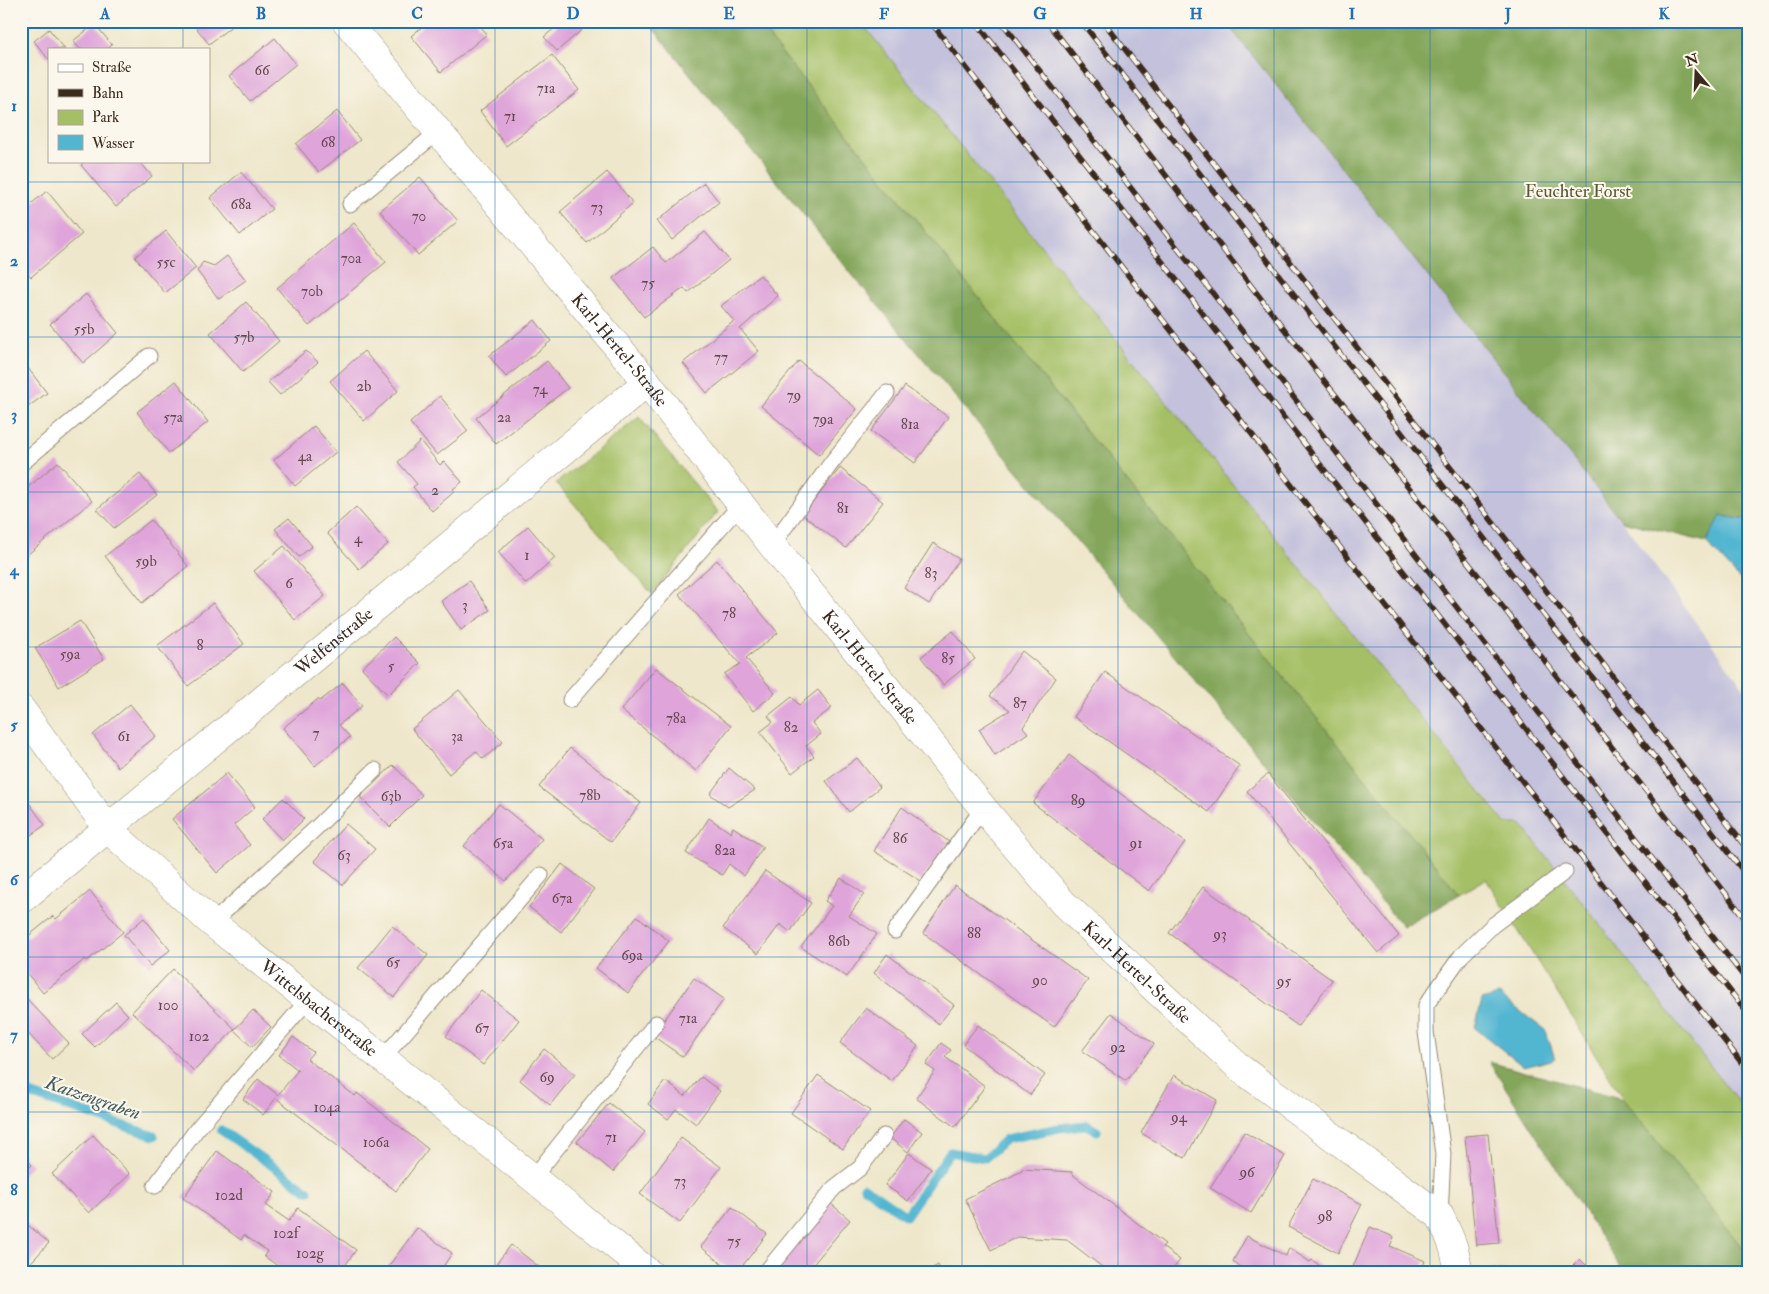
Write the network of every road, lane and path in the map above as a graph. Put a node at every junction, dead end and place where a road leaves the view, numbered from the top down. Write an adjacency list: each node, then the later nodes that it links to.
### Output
1 (346, 21): 2 (street, Karl-Hertel-Straße)
2 (438, 132): 3 (lane); 5 (street, Karl-Hertel-Straße)
3 (350, 204)
4 (150, 356): 7 (lane)
5 (647, 382): 8 (street, Karl-Hertel-Straße); 14 (street, Welfenstraße)
6 (887, 393): 9 (lane)
7 (21, 464)
8 (740, 504): 9 (street, Karl-Hertel-Straße); 10 (lane)
9 (772, 545): 13 (street, Karl-Hertel-Straße)
10 (570, 700)
11 (21, 710): 14 (street, Wittelsbacherstraße)
12 (376, 770): 18 (lane)
13 (983, 808): 19 (lane); 26 (street, Karl-Hertel-Straße)
14 (108, 828): 17 (street, Welfenstraße); 18 (street, Wittelsbacherstraße)
15 (1566, 872): 26 (lane)
16 (541, 875): 22 (lane)
17 (21, 900)
18 (212, 924): 20 (street, Wittelsbacherstraße)
19 (894, 931)
20 (308, 1000): 22 (street, Wittelsbacherstraße); 25 (lane)
21 (656, 1023): 24 (lane)
22 (382, 1059): 24 (street, Wittelsbacherstraße)
23 (884, 1136): 29 (lane)
24 (533, 1178): 28 (street, Wittelsbacherstraße)
25 (155, 1186)
26 (1440, 1216): 27 (street, Karl-Hertel-Straße)
27 (1456, 1261)
28 (649, 1273)
29 (765, 1273)

